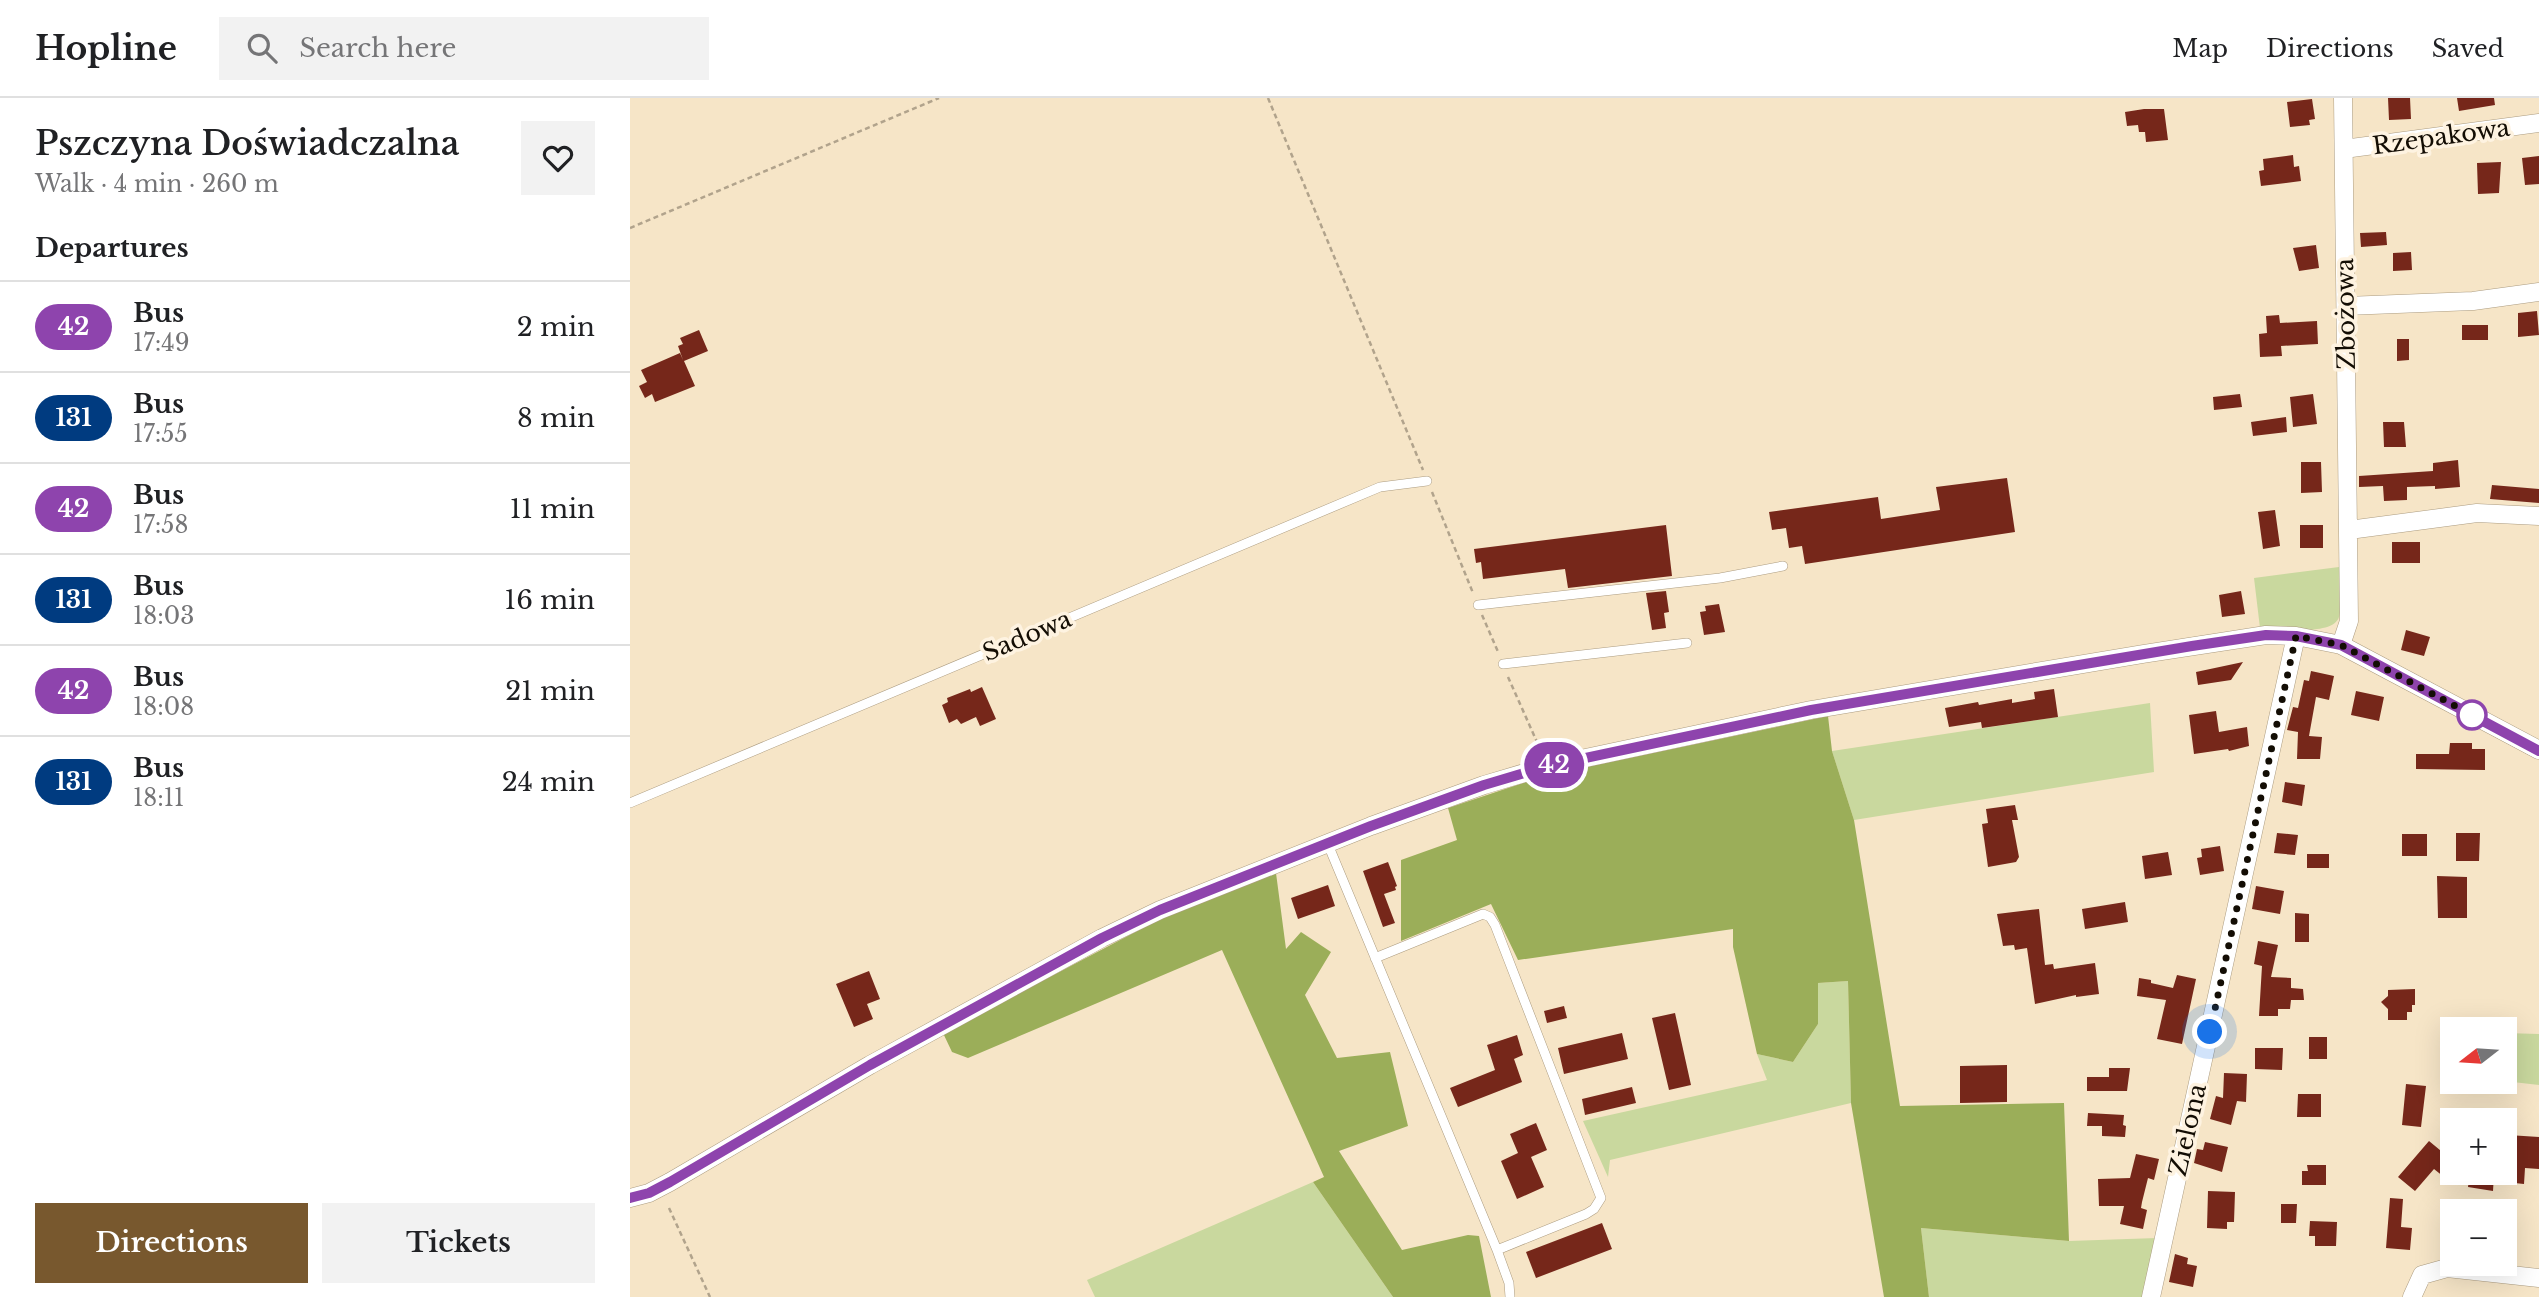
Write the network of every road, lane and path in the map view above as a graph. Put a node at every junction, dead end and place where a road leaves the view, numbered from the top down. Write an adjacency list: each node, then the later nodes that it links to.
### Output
1 (939, 98): 6 (path)
2 (1268, 98): 9 (path)
3 (2343, 98): 5 (street, Zbożowa)
4 (2539, 123): 5 (street, Rzepakowa)
5 (2344, 149): 8 (street, Zbożowa)
6 (630, 228)
7 (2539, 292): 8 (street)
8 (2346, 306): 11 (street, Zbożowa)
9 (1427, 481): 13 (path); 20 (lane, Sadowa)
10 (2539, 516): 11 (street)
11 (2349, 530): 16 (street, Zbożowa)
12 (1783, 566): 13 (lane)
13 (1478, 605): 17 (path)
14 (2296, 636): 16 (street); 19 (street); 29 (street, Zielona)
15 (1687, 643): 17 (lane)
16 (2341, 645): 18 (street)
17 (1503, 664): 19 (path)
18 (2539, 751)
19 (1548, 766): 21 (street)
20 (630, 803)
21 (1327, 842): 22 (lane); 23 (street)
22 (1375, 958): 25 (lane); 25 (lane)
23 (630, 1198)
24 (669, 1208): 27 (path)
25 (1497, 1250): 28 (lane)
26 (2539, 1278): 30 (street)
27 (710, 1297)
28 (1510, 1297)
29 (2151, 1297)
30 (2412, 1297)

